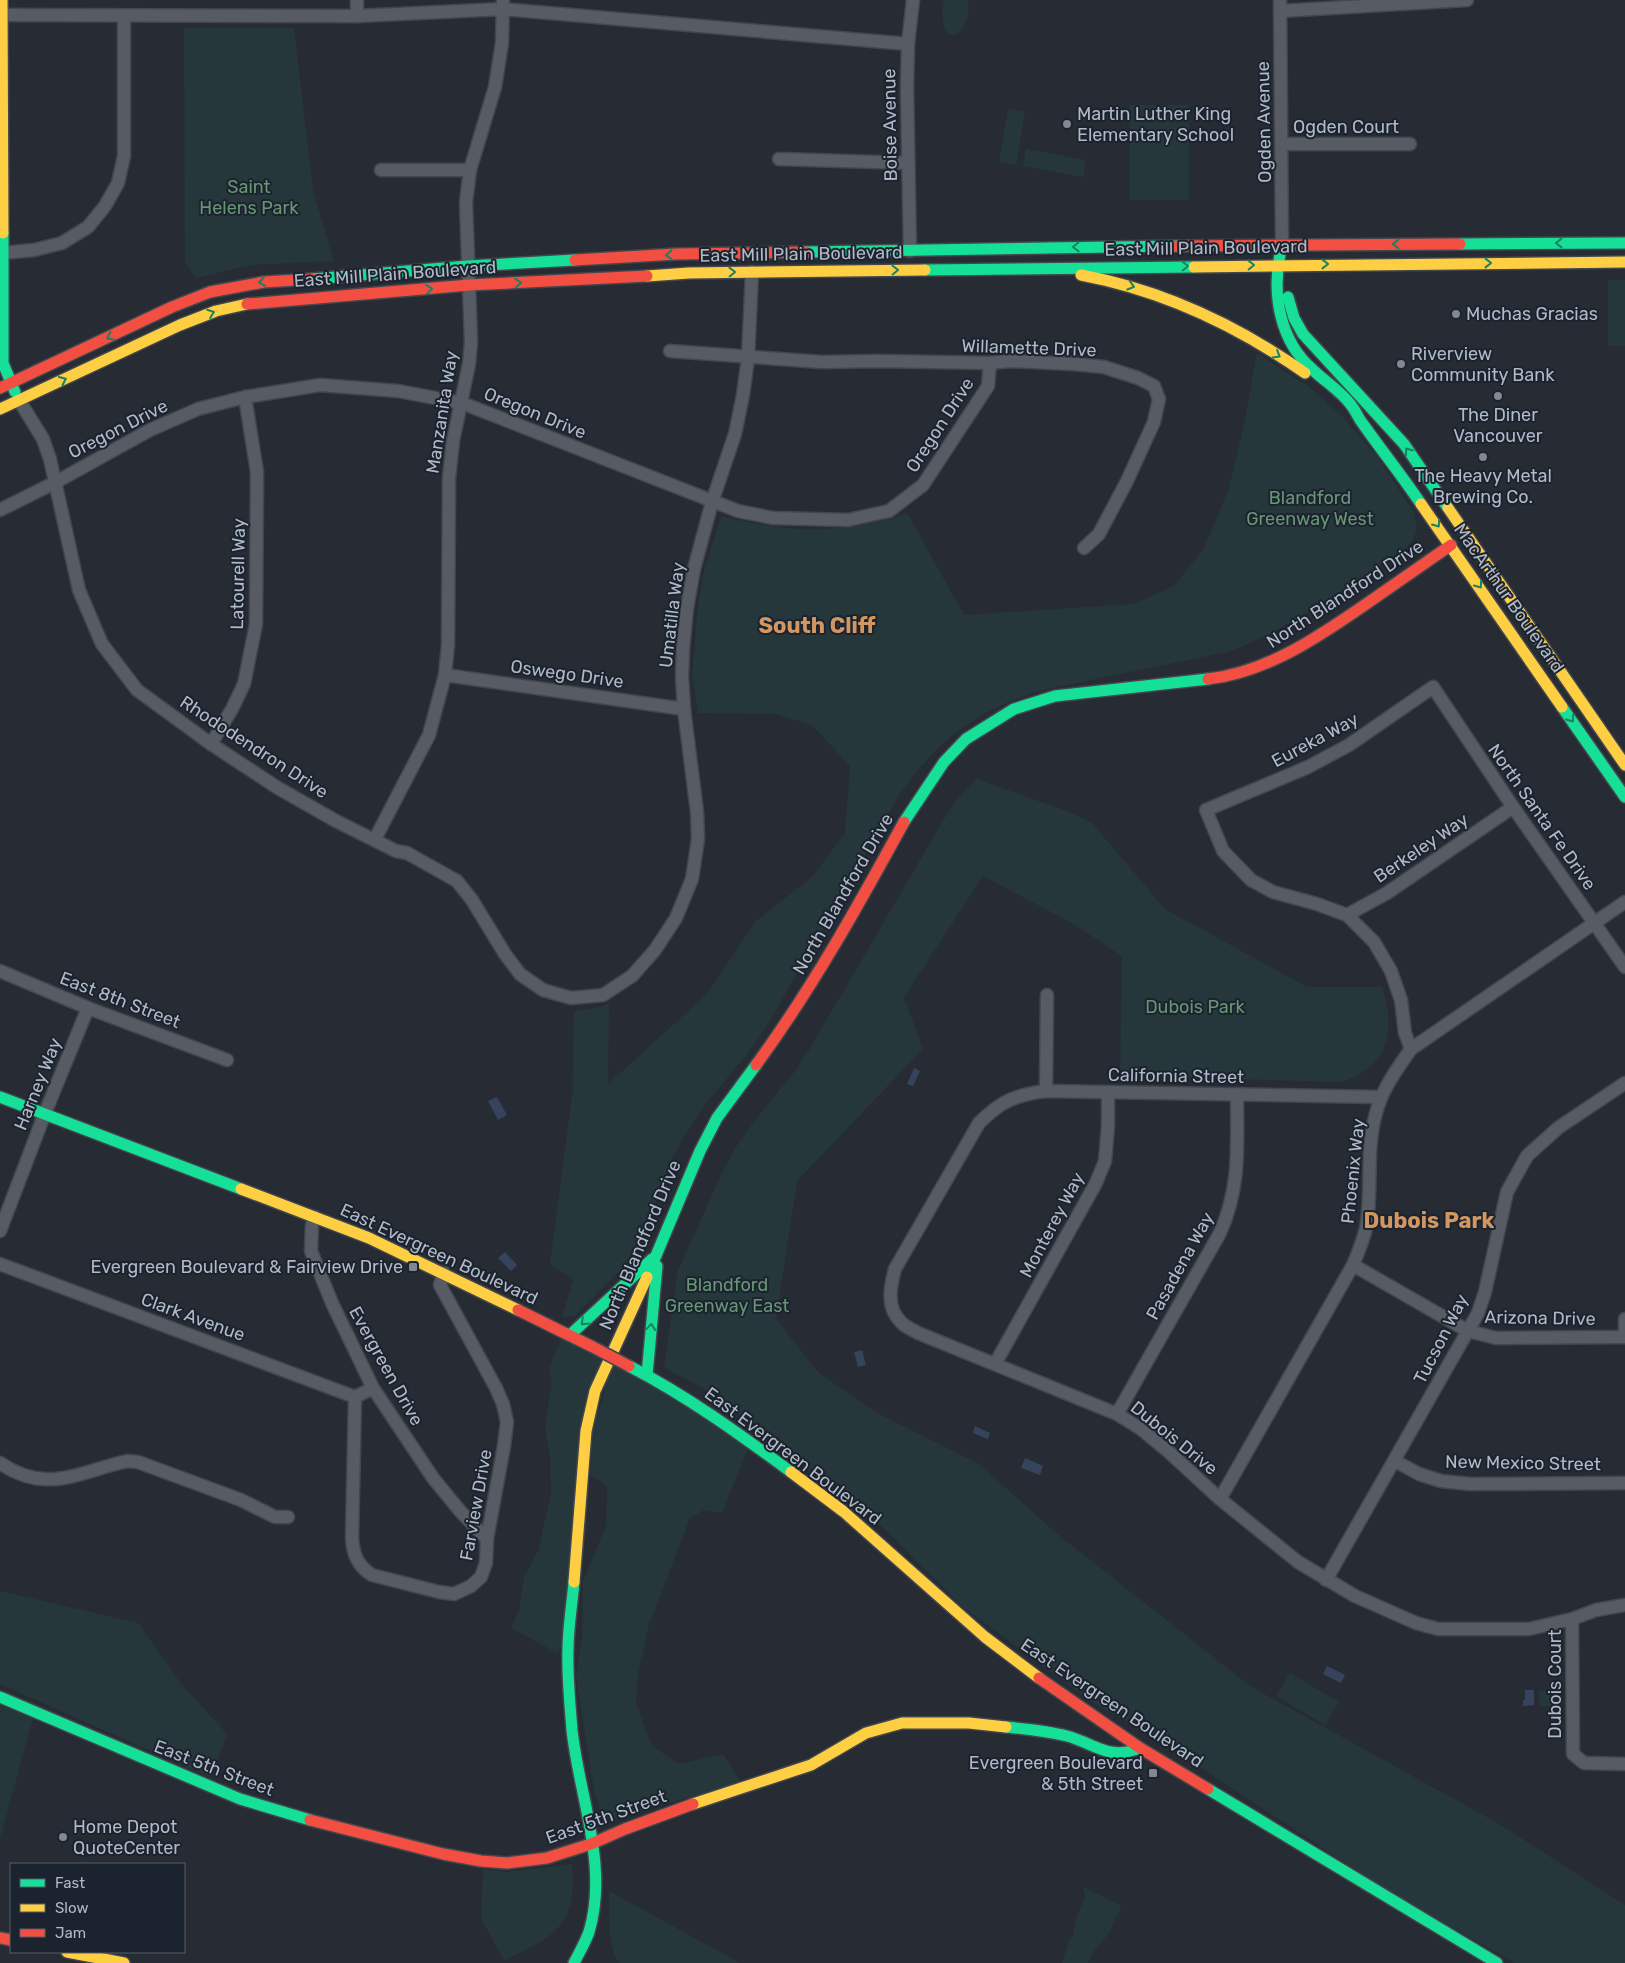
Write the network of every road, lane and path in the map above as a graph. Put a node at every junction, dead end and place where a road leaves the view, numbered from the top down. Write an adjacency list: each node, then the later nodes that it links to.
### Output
1 (2, 0): 7 (street)
2 (357, 0): 8 (street)
3 (914, 0): 10 (street, Boise Avenue)
4 (1467, 0): 6 (street)
5 (503, 5): 8 (street); 10 (street); 16 (street, Manzanita Way)
6 (1280, 5): 11 (street, Ogden Avenue)
7 (1, 15): 9 (street); 21 (street)
8 (357, 16): 9 (street)
9 (124, 17): 21 (street)
10 (908, 44): 14 (street, Boise Avenue)
11 (1282, 144): 12 (street, Ogden Court); 18 (street, Ogden Avenue)
12 (1410, 144)
13 (779, 159): 14 (street)
14 (908, 163): 19 (street, Boise Avenue)
15 (381, 170): 16 (street)
16 (470, 170): 25 (street, Manzanita Way)
17 (1625, 243): 18 (street, East Mill Plain Boulevard, one-way to 18)
18 (1282, 244): 19 (street, East Mill Plain Boulevard, one-way to 19); 24 (street, MacArthur Boulevard)
19 (910, 251): 25 (street, East Mill Plain Boulevard, one-way to 25)
20 (1625, 252): 22 (street)
21 (1, 253): 32 (street)
22 (1575, 262): 23 (street, East Mill Plain Boulevard); 24 (street, East Mill Plain Boulevard, one-way to 22)
23 (1625, 262)
24 (1281, 265): 26 (street, East Mill Plain Boulevard, one-way to 24); 37 (street, MacArthur Boulevard); 47 (street, MacArthur Boulevard, one-way to 24)
25 (468, 266): 28 (street, Manzanita Way); 32 (street, East Mill Plain Boulevard, one-way to 32)
26 (1032, 268): 27 (street, East Mill Plain Boulevard, one-way to 26); 37 (street, one-way to 37)
27 (752, 272): 28 (street, East Mill Plain Boulevard, one-way to 27); 30 (street, Umatilla Way)
28 (469, 284): 34 (street, East Mill Plain Boulevard, one-way to 28); 35 (street, Manzanita Way)
29 (670, 351): 30 (street, Willamette Drive)
30 (748, 358): 31 (street, Willamette Drive); 39 (street, Umatilla Way)
31 (990, 363): 39 (street, Oregon Drive); 42 (street, Willamette Drive)
32 (5, 386): 34 (street)
33 (245, 397): 35 (street, Oregon Drive); 38 (street, Oregon Drive); 46 (street, Latourell Way)
34 (19, 400): 36 (street, East Mill Plain Boulevard); 38 (street, Rhododendron Drive)
35 (462, 403): 39 (street, Oregon Drive); 43 (street, Manzanita Way)
36 (0, 409)
37 (1357, 417): 41 (street, MacArthur Boulevard, one-way to 41)
38 (56, 482): 40 (street, Oregon Drive); 46 (street, Rhododendron Drive)
39 (712, 502): 45 (street, Umatilla Way)
40 (0, 510)
41 (1451, 545): 48 (street, MacArthur Boulevard, one-way to 48); 71 (street, North Blandford Drive)
42 (1084, 548)
43 (445, 675): 45 (street, Oswego Drive); 50 (street, Manzanita Way)
44 (1432, 687): 49 (street, North Santa Fe Drive); 52 (street, Eureka Way)
45 (684, 709): 56 (street, Umatilla Way)
46 (211, 744): 50 (street, Rhododendron Drive)
47 (1625, 766)
48 (1625, 797)
49 (1513, 806): 52 (street, Berkeley Way); 53 (street, North Santa Fe Drive)
50 (374, 840): 56 (street, Rhododendron Drive)
51 (1625, 902): 53 (street, Phoenix Way)
52 (1347, 916): 59 (street)
53 (1594, 923): 54 (street, North Santa Fe Drive); 59 (street, Phoenix Way)
54 (1625, 967)
55 (0, 971): 58 (street, East 8th Street)
56 (603, 995)
57 (1047, 995): 62 (street)
58 (88, 1008): 60 (street, East 8th Street); 67 (street, Harney Way)
59 (1411, 1049): 65 (street, Phoenix Way)
60 (227, 1060)
61 (1625, 1083): 76 (street, Tucson Way)
62 (1046, 1091): 63 (street, California Street); 68 (street, California Street)
63 (1108, 1092): 64 (street, California Street); 79 (street, Monterey Way)
64 (1237, 1094): 65 (street, California Street); 83 (street, Pasadena Way)
65 (1381, 1096): 73 (street, Phoenix Way)
66 (0, 1097): 67 (street, East Evergreen Boulevard)
67 (45, 1113): 69 (street, East Evergreen Boulevard); 70 (street, Harney Way)
68 (980, 1124): 79 (street, Dubois Drive)
69 (315, 1217): 74 (street, East Evergreen Boulevard); 81 (street, Evergreen Drive)
70 (0, 1231)
71 (658, 1253): 77 (street, one-way to 77); 80 (street, one-way to 71); 96 (street, North Blandford Drive)
72 (0, 1264): 82 (street, Clark Avenue)
73 (1353, 1265): 76 (street, Arizona Drive); 87 (street, Phoenix Way)
74 (444, 1272): 77 (street, East Evergreen Boulevard); 89 (street, Farview Drive)
75 (1625, 1319): 78 (street)
76 (1468, 1331): 78 (street, Arizona Drive); 84 (street, Tucson Way)
77 (570, 1335): 80 (street, East Evergreen Boulevard, bridge)
78 (1625, 1337)
79 (996, 1364): 83 (street, Dubois Drive)
80 (647, 1376): 94 (street, East Evergreen Boulevard)
81 (373, 1388): 82 (street); 89 (street, Evergreen Drive)
82 (355, 1397): 89 (street, Farview Drive)
83 (1117, 1414): 87 (street, Dubois Drive)
84 (1395, 1461): 86 (street, New Mexico Street); 90 (street, Tucson Way)
85 (0, 1463): 88 (street)
86 (1625, 1482)
87 (1220, 1499): 90 (street, Dubois Drive)
88 (288, 1518)
89 (487, 1539)
90 (1326, 1580): 92 (street, Dubois Drive)
91 (1625, 1605): 92 (street, Dubois Drive)
92 (1572, 1619): 95 (street, Dubois Court)
93 (0, 1697): 96 (street, East 5th Street)
94 (1140, 1748): 96 (street, East 5th Street); 100 (street, East Evergreen Boulevard)
95 (1625, 1764)
96 (592, 1844): 99 (street, North Blandford Drive)
97 (72, 1953): 98 (street)
98 (124, 1963)
99 (574, 1963)
100 (1497, 1963)

